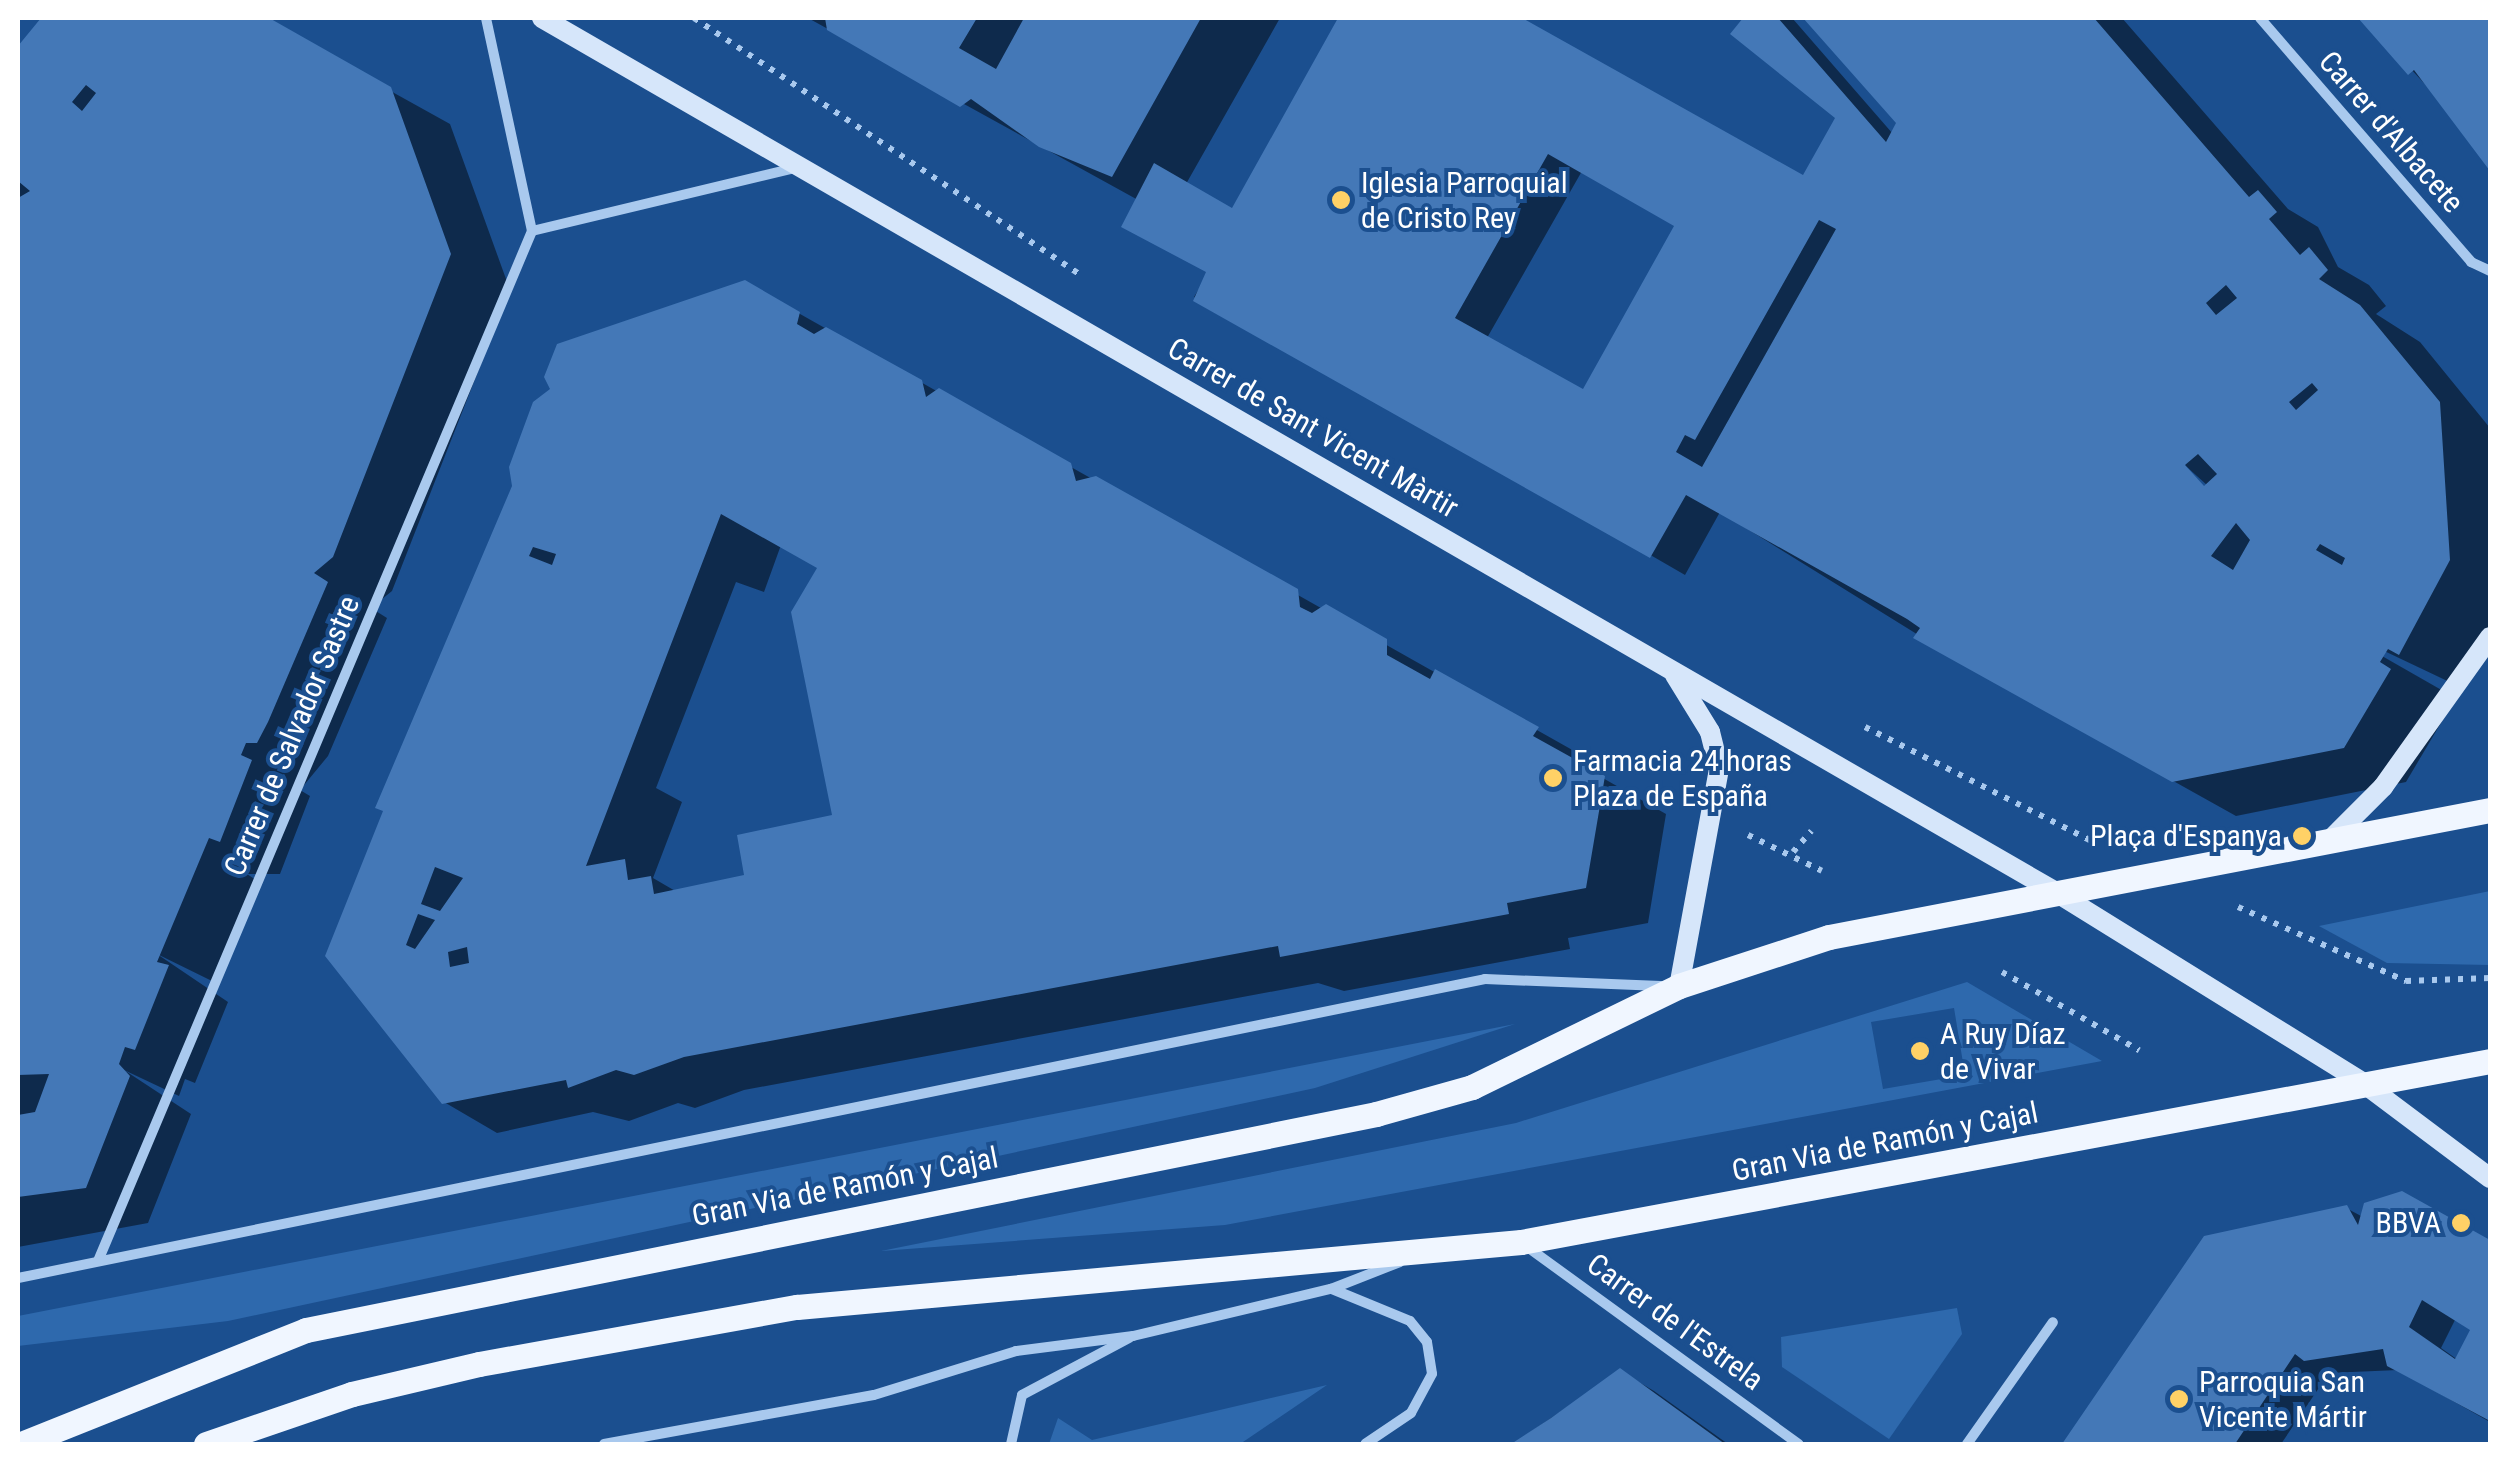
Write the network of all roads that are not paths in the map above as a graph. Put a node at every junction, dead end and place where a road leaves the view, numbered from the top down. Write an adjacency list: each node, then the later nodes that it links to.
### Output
1 (486, 18): 5 (street)
2 (542, 18): 4 (main road, Carrer de Sant Vicent Màrtir)
3 (2260, 18): 6 (street, Carrer d'Albacete)
4 (803, 166): 5 (street); 8 (main road, Carrer de Sant Vicent Màrtir)
5 (532, 230): 18 (street, Carrer de Salvador Sastre)
6 (2490, 271)
7 (2490, 637): 10 (main road)
8 (1674, 674): 11 (main road, Carrer de Sant Vicent Màrtir); 12 (main road)
9 (2490, 810): 10 (main road)
10 (2326, 844): 11 (main road)
11 (2054, 891): 12 (main road, Gran Via de Ramón y Cajal); 14 (main road)
12 (1678, 986): 18 (street, Gran Via de Ramón y Cajal); 23 (main road, Gran Via de Ramón y Cajal)
13 (2490, 1061): 14 (main road)
14 (2362, 1082): 15 (main road); 16 (main road, Gran Via de Ramón y Cajal)
15 (2490, 1178)
16 (1522, 1242): 17 (main road, Gran Via de Ramón y Cajal); 28 (street, Carrer de l'Estrela)
17 (1417, 1254): 20 (street, Gran Via de Ramón y Cajal); 24 (main road, Gran Via de Ramón y Cajal)
18 (98, 1261): 19 (street, Gran Via de Ramón y Cajal)
19 (18, 1278)
20 (1331, 1289): 22 (street, Gran Via de Ramón y Cajal); 27 (street)
21 (2053, 1322): 29 (street)
22 (1132, 1336): 25 (street, Gran Via de Ramón y Cajal); 26 (street)
23 (20, 1444)
24 (206, 1444)
25 (604, 1444)
26 (1011, 1444)
27 (1365, 1444)
28 (1799, 1444)
29 (1967, 1444)

